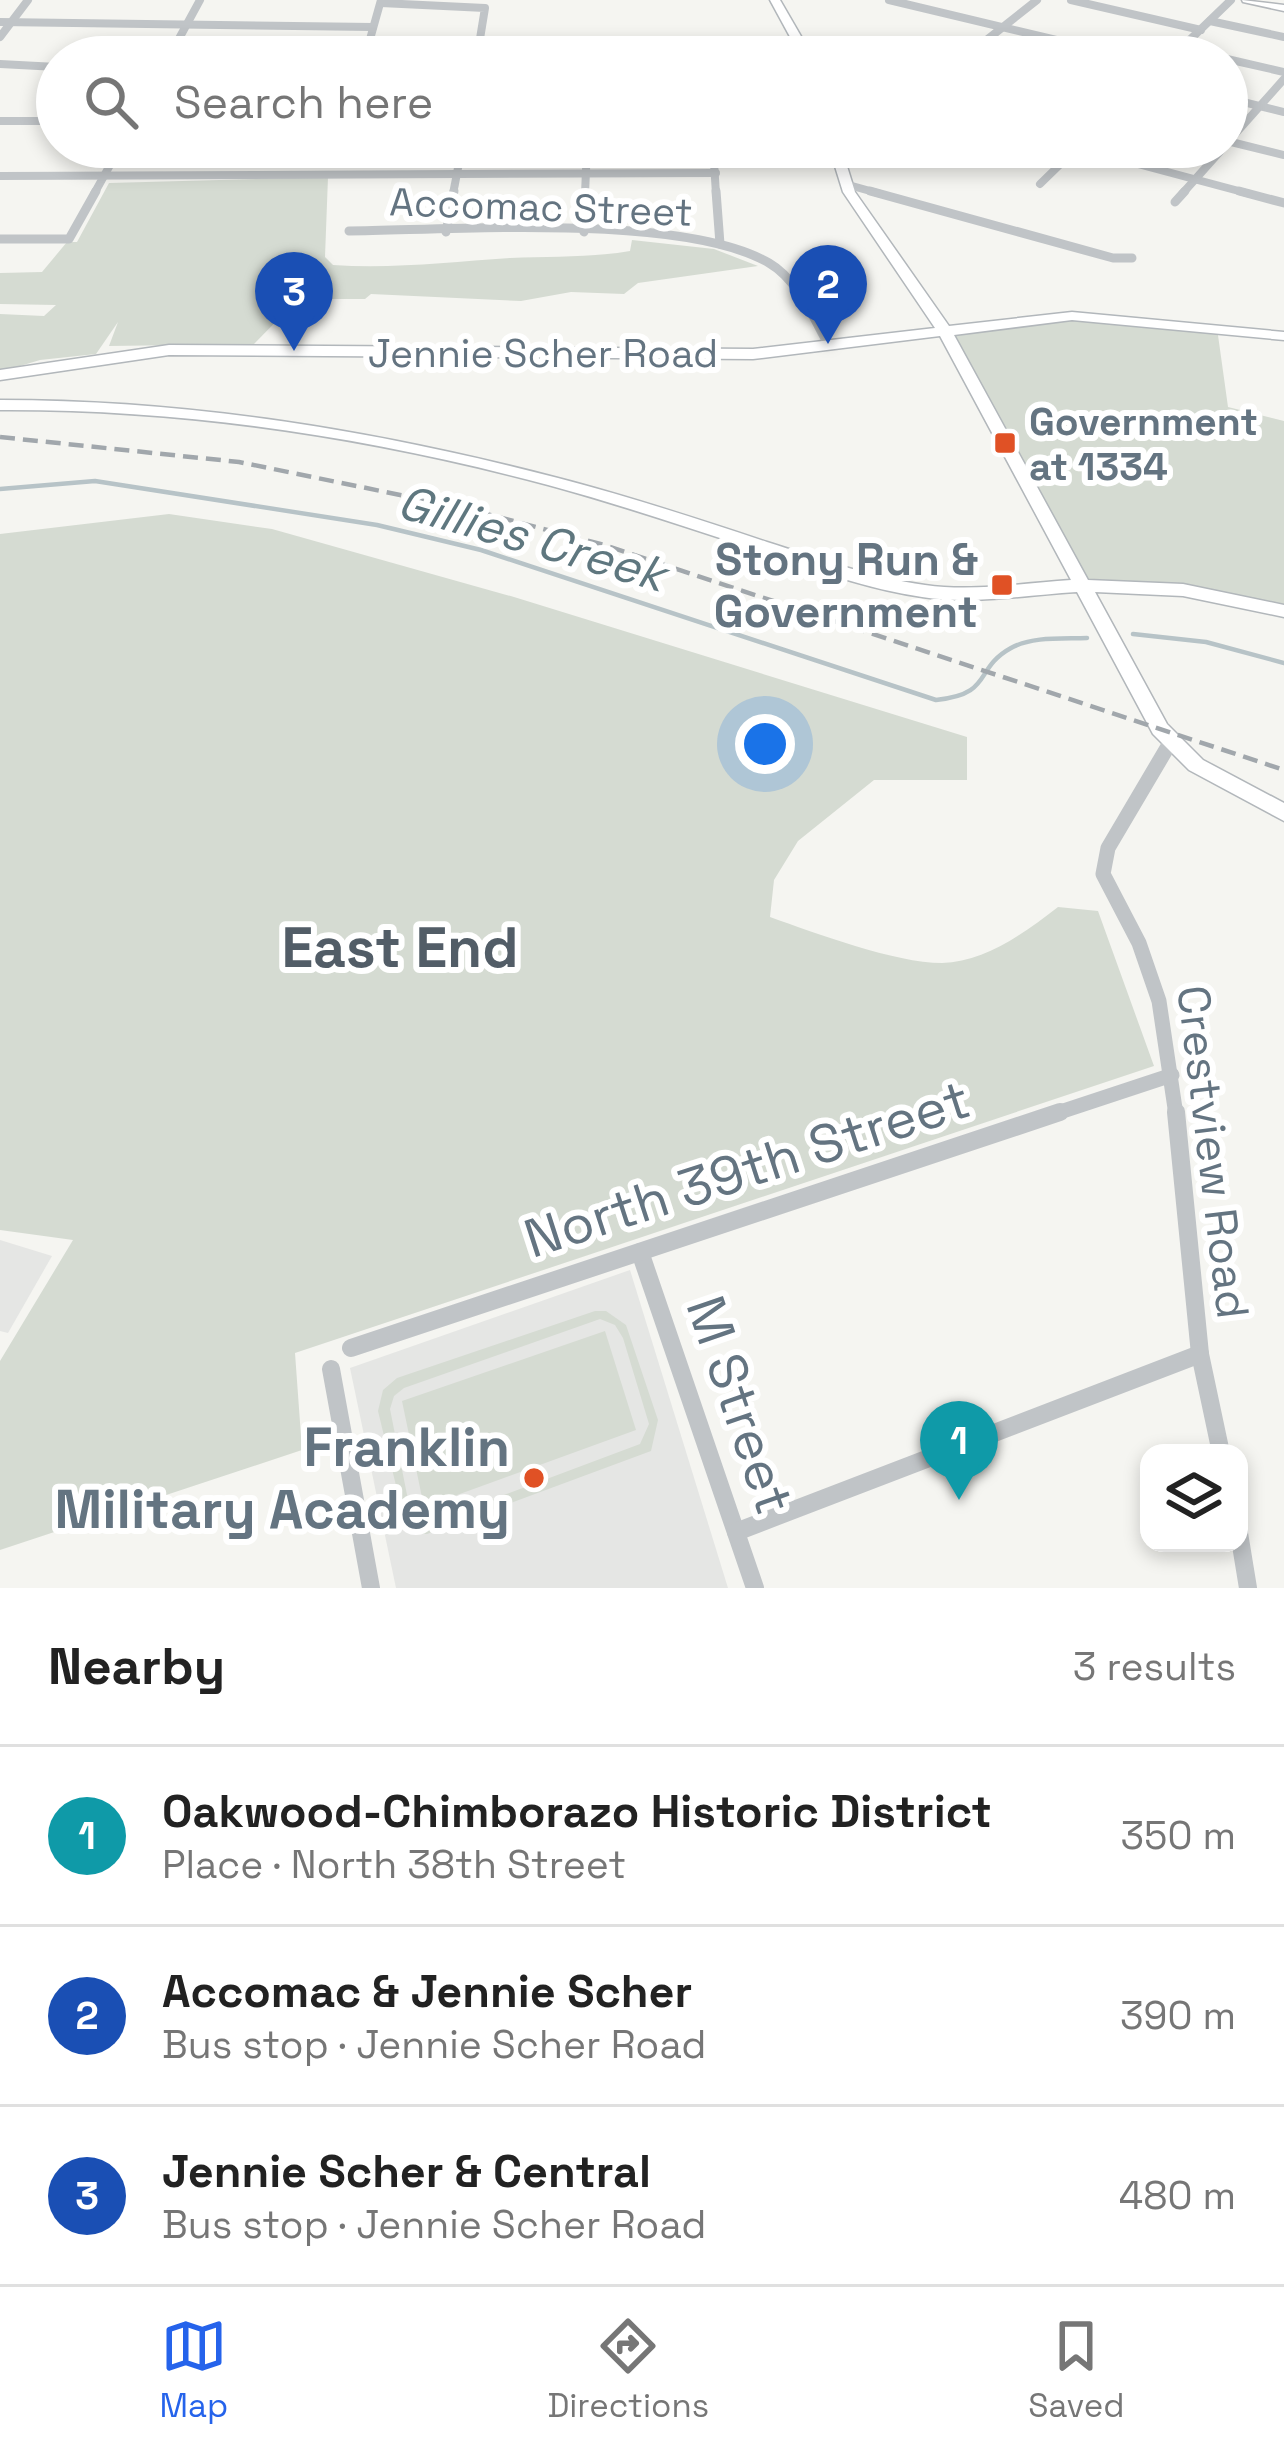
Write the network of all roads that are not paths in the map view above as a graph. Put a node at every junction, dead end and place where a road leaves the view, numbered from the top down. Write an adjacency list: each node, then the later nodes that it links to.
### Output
1 (28, 0): 11 (street)
2 (200, 0): 14 (street)
3 (775, 0): 21 (street)
4 (890, 0): 16 (street)
5 (1037, 0): 16 (street)
6 (1071, 0): 17 (street)
7 (1231, 0): 12 (street)
8 (1247, 0): 10 (street)
9 (381, 2): 15 (street); 20 (street)
10 (1284, 8)
11 (13, 20): 13 (street); 14 (street); 25 (street)
12 (1210, 21): 17 (street); 26 (street)
13 (0, 22)
14 (184, 27): 15 (street); 18 (street)
15 (373, 27): 19 (street)
16 (1003, 27): 22 (street); 23 (street)
17 (1201, 30): 24 (street)
18 (180, 36)
19 (371, 36)
20 (480, 36)
21 (795, 36)
22 (992, 36)
23 (1040, 36)
24 (1194, 36)
25 (0, 37)
26 (1284, 37)
27 (0, 64): 29 (street)
28 (1248, 65): 30 (street)
29 (36, 66)
30 (1284, 76): 32 (street)
31 (1248, 103): 32 (street)
32 (1260, 106): 33 (street); 34 (street)
33 (1284, 112)
34 (1248, 119)
35 (0, 121): 36 (street)
36 (36, 121)
37 (1248, 147): 38 (street)
38 (1284, 155)
39 (108, 168): 51 (street)
40 (458, 168): 49 (street)
41 (586, 168): 47 (street)
42 (715, 168): 48 (street)
43 (841, 168): 53 (street)
44 (1056, 168): 54 (street)
45 (1155, 168): 52 (street)
46 (1205, 168): 52 (street)
47 (586, 173): 48 (street); 49 (street); 59 (street)
48 (716, 173): 61 (street)
49 (457, 174): 51 (street); 58 (street)
50 (0, 176): 51 (street)
51 (104, 176): 60 (street)
52 (1195, 179): 55 (street); 56 (street)
53 (845, 184): 62 (street); 63 (street)
54 (1040, 184)
55 (1174, 202)
56 (1284, 202)
57 (349, 231): 58 (street, Accomac Street)
58 (446, 232): 59 (street, Accomac Street)
59 (584, 232): 61 (street, Accomac Street)
60 (0, 239)
61 (720, 244): 65 (street, Accomac Street)
62 (1132, 258)
63 (944, 330): 64 (street, Jennie Scher Road); 65 (street, Jennie Scher Road); 69 (street)
64 (1284, 336)
65 (828, 344): 66 (street, Jennie Scher Road)
66 (8, 373): 67 (street)
67 (0, 390)
68 (0, 405): 69 (street)
69 (1082, 586): 70 (street); 71 (street)
70 (1284, 611)
71 (1170, 743): 72 (street); 73 (street, Crestview Road)
72 (1284, 813)
73 (1172, 1075): 74 (street, North 39th Street); 76 (street, Crestview Road)
74 (640, 1252): 75 (street, North 39th Street); 79 (street, M Street)
75 (351, 1348)
76 (1200, 1354): 78 (street, Crestview Road); 79 (street)
77 (331, 1369): 81 (street)
78 (1219, 1444)
79 (736, 1532): 82 (street, M Street)
80 (1242, 1552): 83 (street)
81 (371, 1588)
82 (754, 1588)
83 (1248, 1588)

